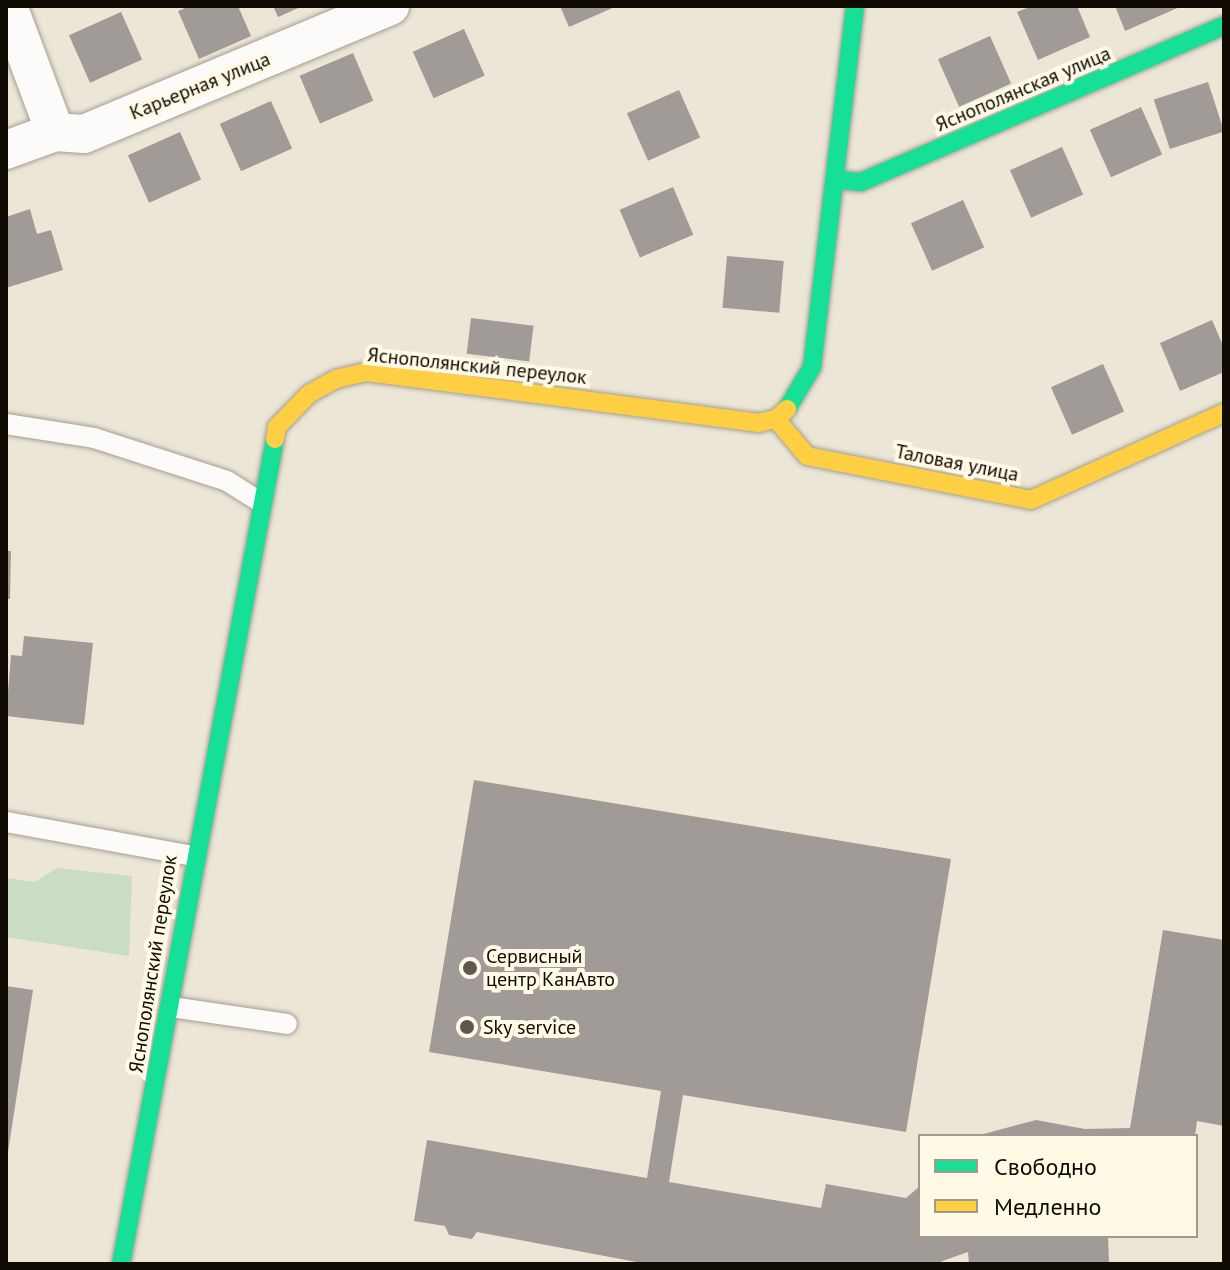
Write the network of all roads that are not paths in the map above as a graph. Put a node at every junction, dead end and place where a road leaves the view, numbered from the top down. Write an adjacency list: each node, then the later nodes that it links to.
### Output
1 (8, 6): 5 (street)
2 (390, 6): 5 (street, Карьерная улица)
3 (855, 6): 7 (street)
4 (1224, 26): 7 (street, Яснополянская улица)
5 (55, 132): 6 (street, Карьерная улица)
6 (6, 150)
7 (837, 180): 9 (street)
8 (1224, 413): 9 (street, Таловая улица)
9 (776, 419): 11 (street, Яснополянский переулок)
10 (6, 424): 11 (lane)
11 (262, 503): 13 (street, Яснополянский переулок)
12 (6, 822): 13 (lane)
13 (193, 856): 14 (street, Яснополянский переулок)
14 (171, 1007): 15 (lane); 16 (street, Яснополянский переулок)
15 (287, 1024)
16 (121, 1264)

